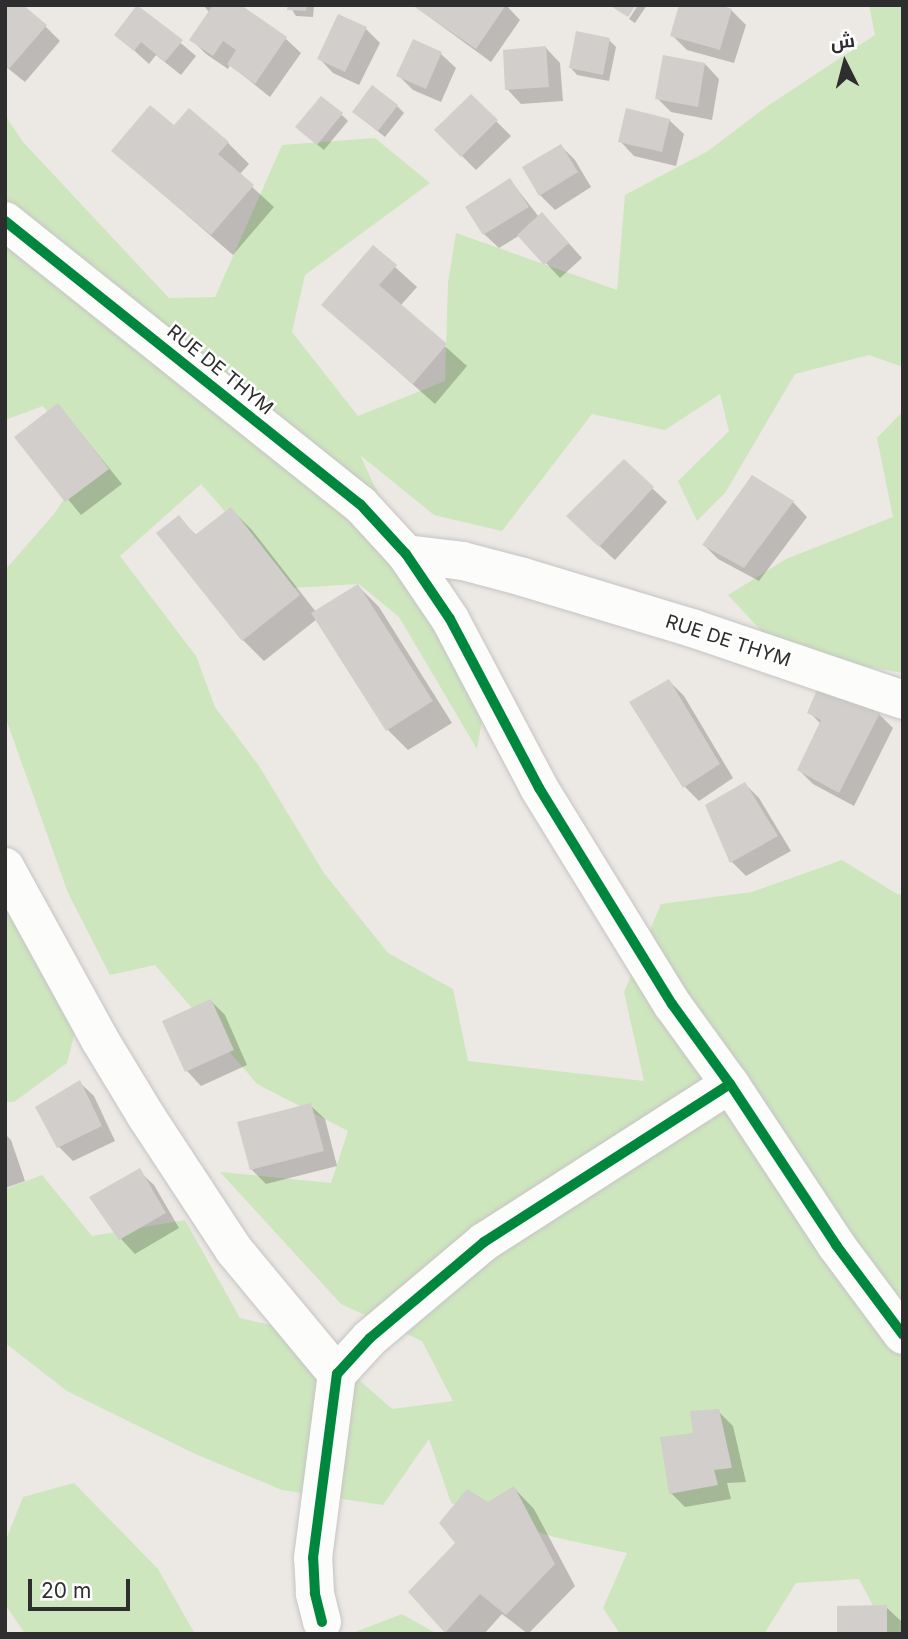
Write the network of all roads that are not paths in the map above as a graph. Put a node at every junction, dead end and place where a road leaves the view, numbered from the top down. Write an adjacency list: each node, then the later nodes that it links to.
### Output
1 (5, 220): 2 (street, RUE DE THYM)
2 (406, 554): 3 (street, RUE DE THYM); 5 (street)
3 (903, 700)
4 (5, 867): 7 (street)
5 (730, 1084): 6 (street); 7 (street)
6 (903, 1335)
7 (337, 1374): 8 (street)
8 (322, 1622)

